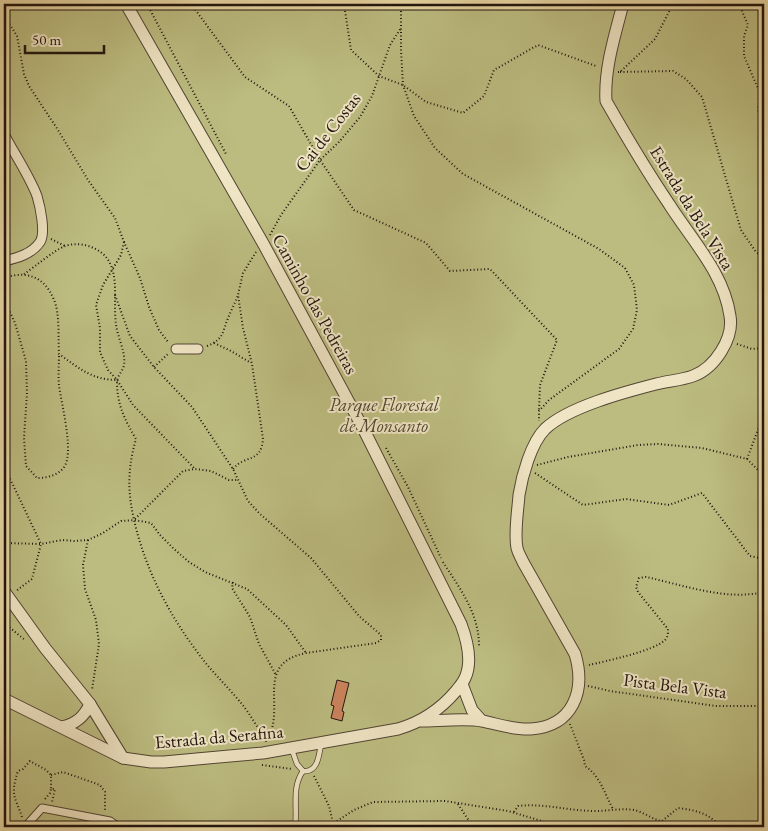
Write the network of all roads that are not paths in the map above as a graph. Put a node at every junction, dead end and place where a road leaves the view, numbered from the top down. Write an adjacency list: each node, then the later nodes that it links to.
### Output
1 (126, 4): 8 (street, Caminho das Pedreiras)
2 (623, 4): 11 (street, Estrada da Bela Vista)
3 (4, 134): 4 (street)
4 (4, 261)
5 (202, 348): 6 (street)
6 (174, 349)
7 (6, 594): 10 (street)
8 (462, 684): 11 (street); 12 (street, Caminho das Pedreiras)
9 (4, 698): 13 (street, Estrada da Serafina)
10 (90, 704): 13 (street); 16 (street)
11 (481, 720): 12 (street)
12 (419, 722): 14 (street, Estrada da Serafina)
13 (62, 727): 16 (street, Estrada da Serafina)
14 (321, 744): 15 (street, Estrada da Serafina); 17 (lane)
15 (291, 748): 16 (street, Estrada da Serafina); 17 (lane)
16 (123, 758)
17 (303, 771): 20 (lane)
18 (24, 825): 19 (street)
19 (120, 827)
20 (295, 827)

